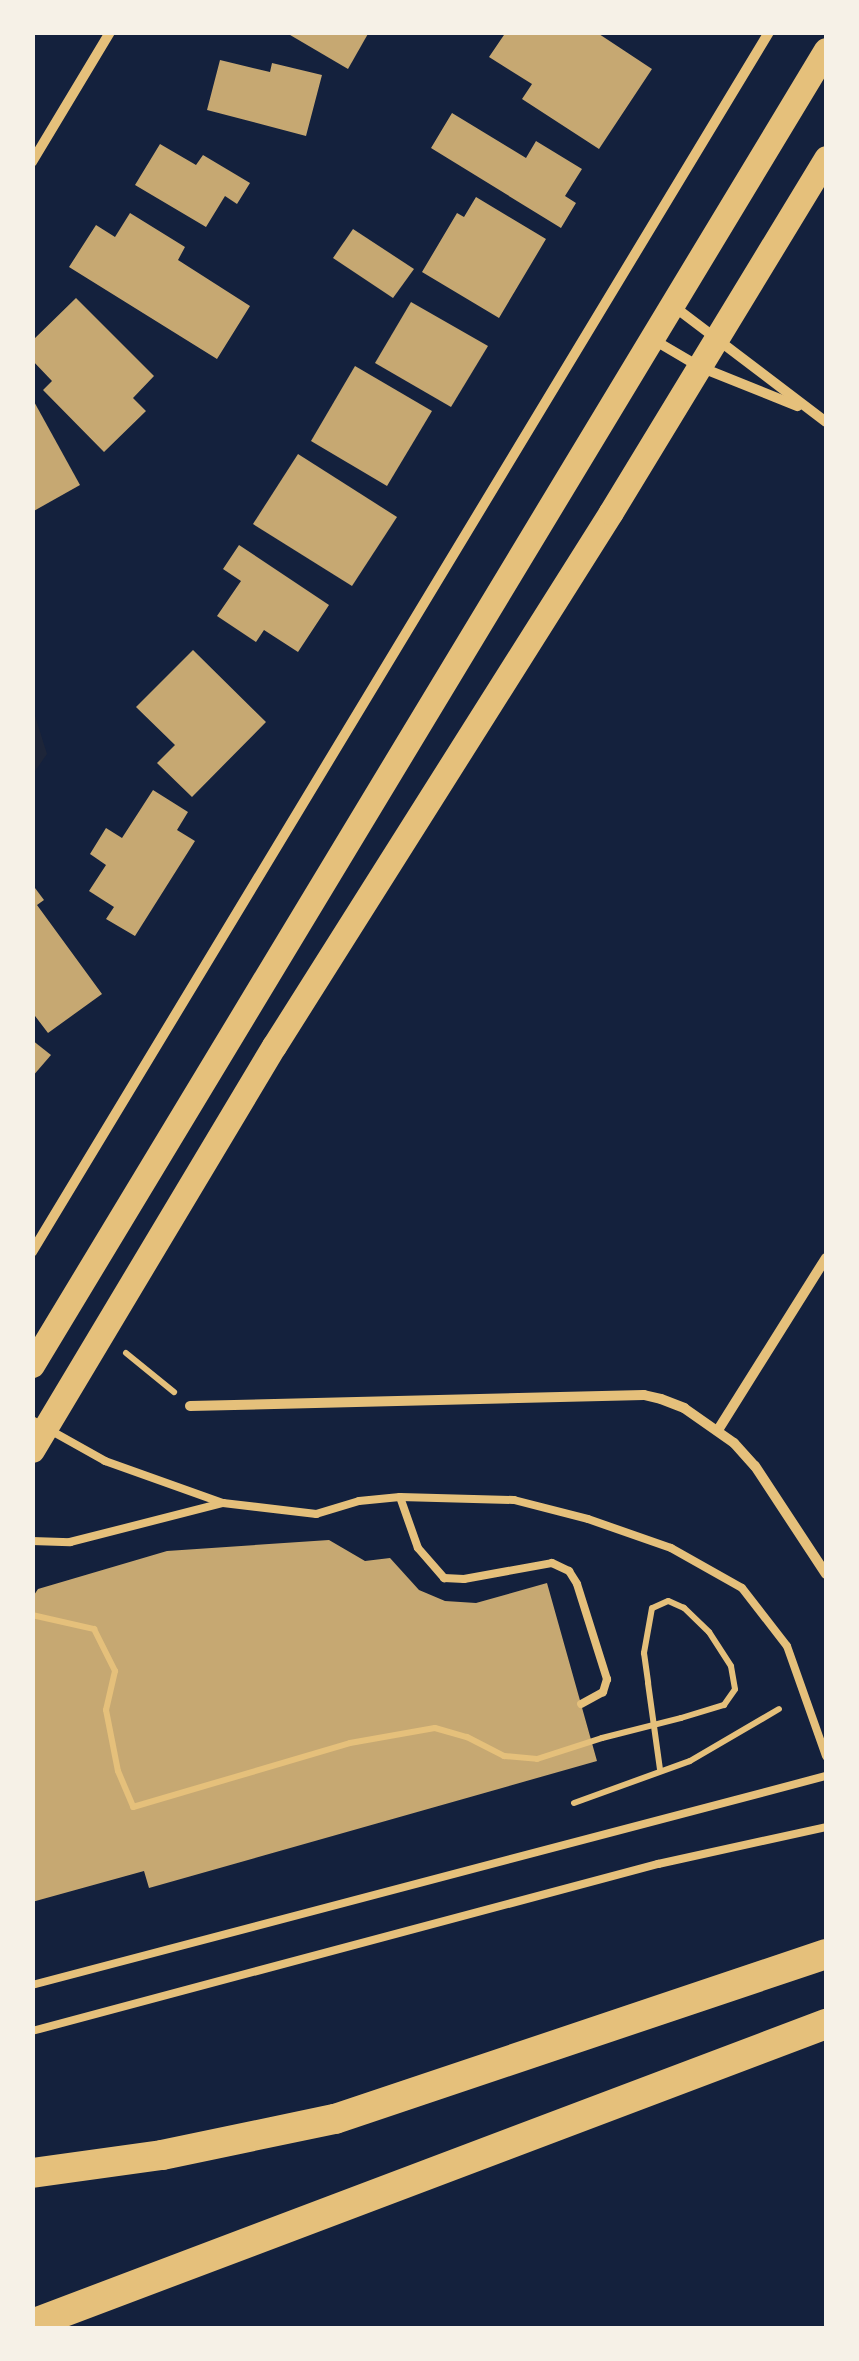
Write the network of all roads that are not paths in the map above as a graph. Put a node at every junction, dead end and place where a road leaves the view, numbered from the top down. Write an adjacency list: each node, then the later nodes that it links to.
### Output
1 (110, 32): 5 (street)
2 (769, 32): 12 (street)
3 (826, 50): 6 (main road)
4 (826, 158): 7 (main road)
5 (32, 162)
6 (672, 305): 7 (street); 8 (main road)
7 (719, 337): 9 (main road); 10 (street)
8 (652, 339): 9 (street); 14 (main road)
9 (700, 368): 10 (street); 17 (main road)
10 (807, 410): 11 (street)
11 (826, 422)
12 (32, 1252)
13 (826, 1258): 16 (street)
14 (32, 1366)
15 (190, 1406): 16 (street)
16 (718, 1430): 21 (street)
17 (37, 1433): 19 (lane)
18 (400, 1498): 19 (lane); 22 (lane); 23 (lane)
19 (223, 1503): 20 (lane)
20 (32, 1542)
21 (826, 1574)
22 (581, 1704)
23 (826, 1756)
24 (826, 1776): 27 (lane)
25 (826, 1827): 29 (lane)
26 (826, 1954): 30 (highway)
27 (32, 1985)
28 (826, 2024): 31 (highway)
29 (32, 2031)
30 (32, 2173)
31 (32, 2324)

